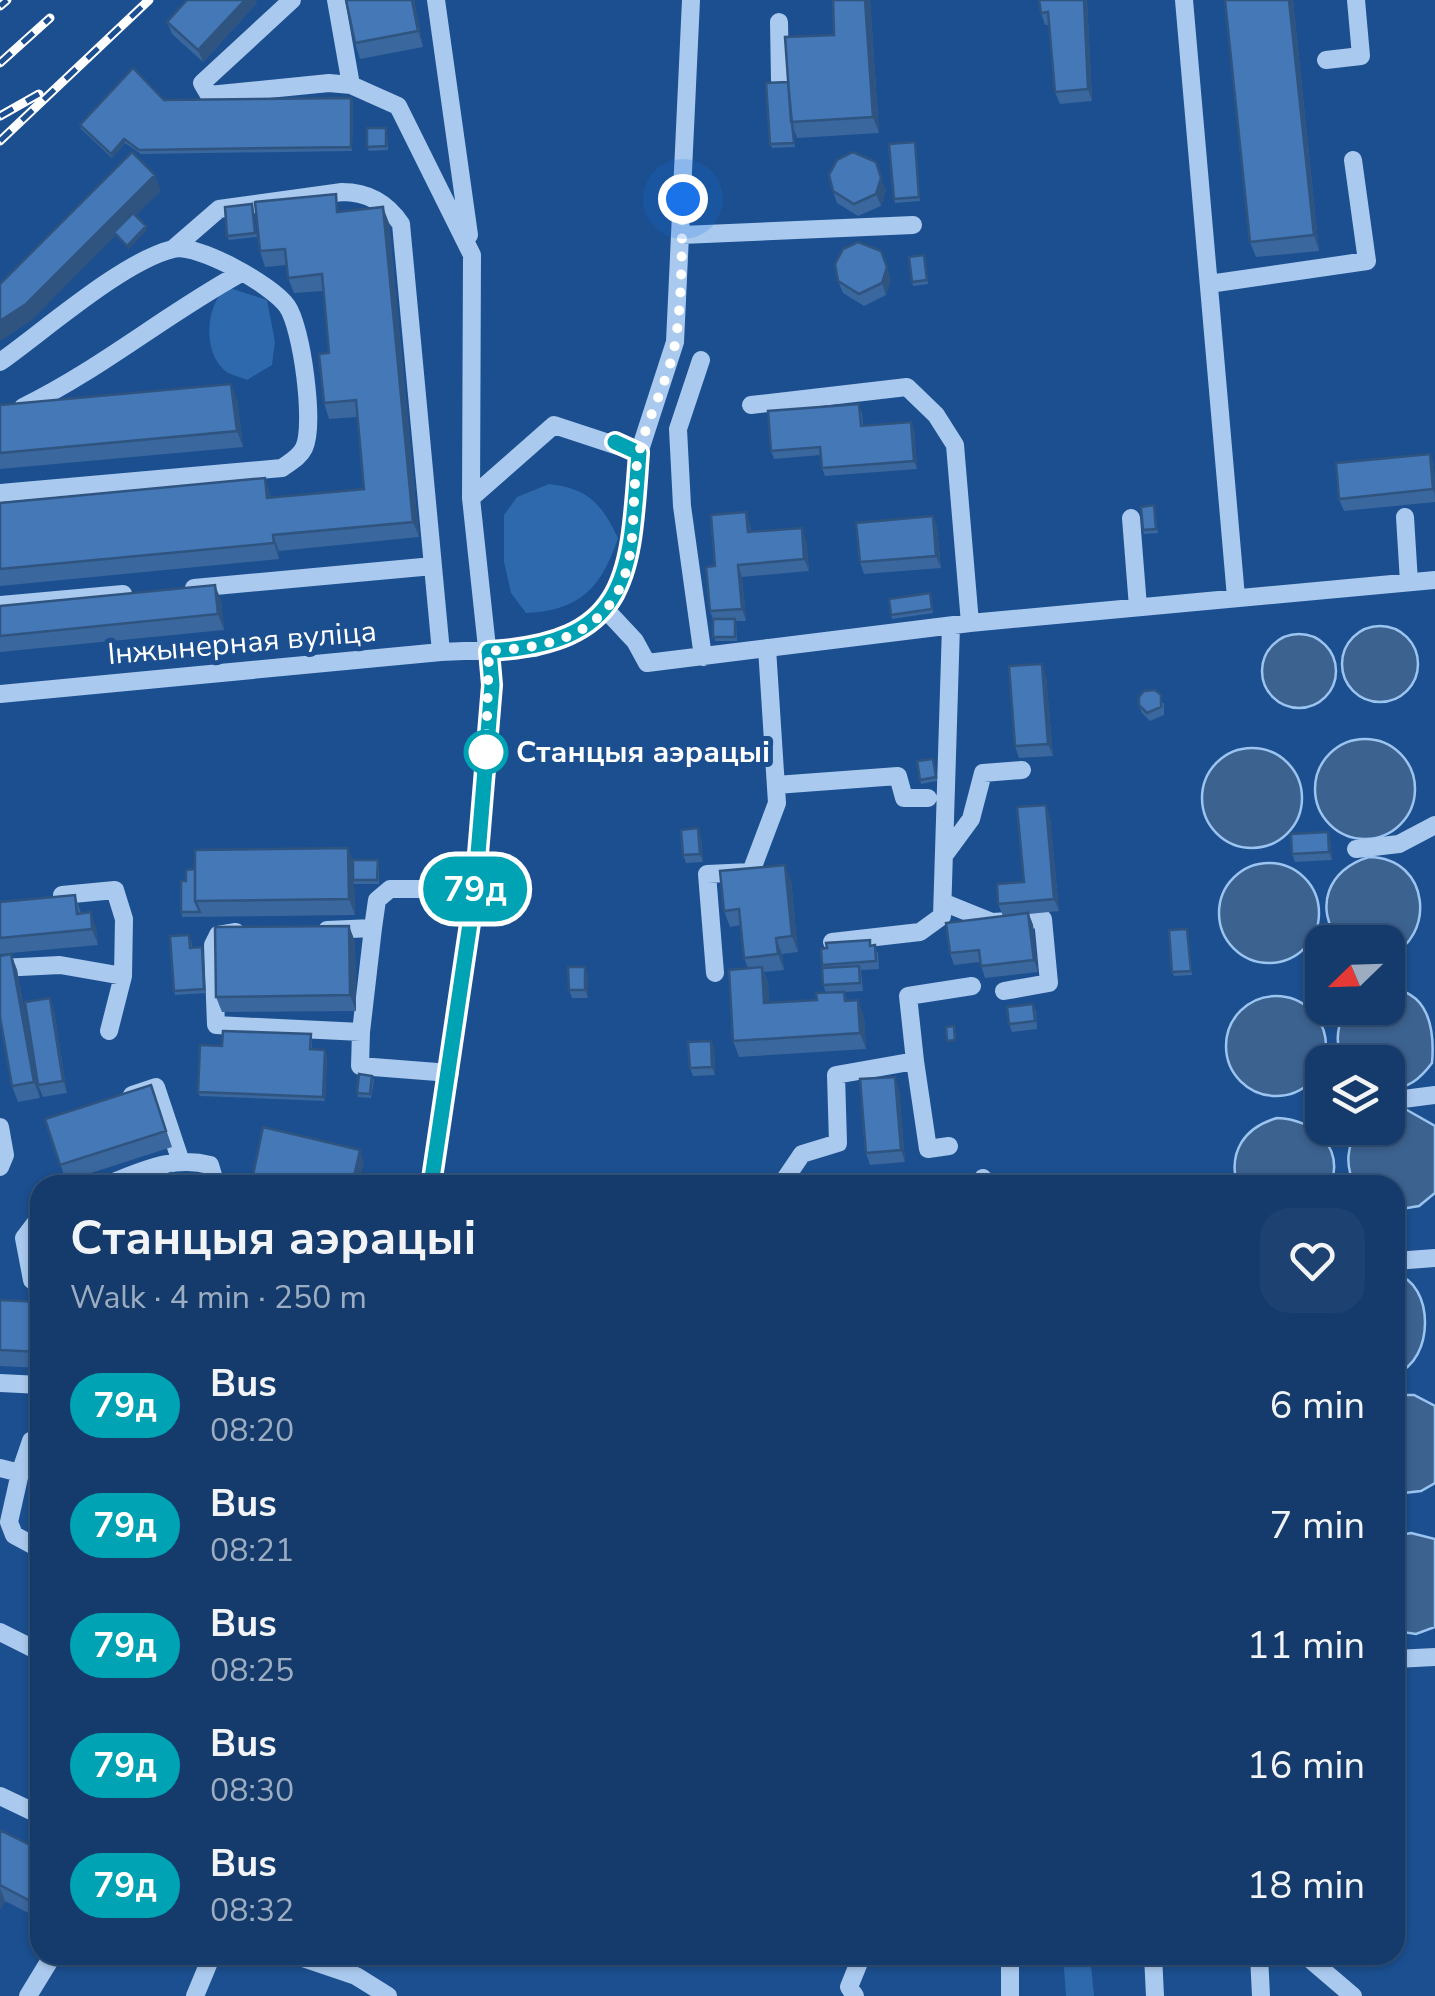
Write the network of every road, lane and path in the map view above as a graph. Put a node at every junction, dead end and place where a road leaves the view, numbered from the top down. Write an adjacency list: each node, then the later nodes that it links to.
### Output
1 (292, 0): 10 (street)
2 (336, 0): 10 (street)
3 (436, 0): 15 (street)
4 (690, 0): 13 (street)
5 (1184, 0): 17 (street)
6 (1356, 0): 8 (street)
7 (779, 22): 9 (street)
8 (1326, 60)
9 (780, 80)
10 (352, 85): 15 (street)
11 (1353, 160): 17 (street)
12 (914, 224): 13 (street)
13 (682, 236): 22 (street)
14 (174, 248): 16 (street); 19 (street); 27 (street)
15 (472, 255): 24 (street)
16 (242, 272): 21 (street); 23 (street)
17 (1209, 284): 32 (street)
18 (701, 360): 40 (street)
19 (0, 362)
20 (752, 405): 36 (street)
21 (24, 407)
22 (639, 453): 24 (street); 35 (street)
23 (0, 493)
24 (471, 498): 38 (street)
25 (1406, 517): 29 (street)
26 (1131, 518): 34 (street)
27 (432, 566): 30 (street); 39 (street)
28 (1435, 580): 29 (street)
29 (1409, 582): 32 (street)
30 (177, 589)
31 (138, 593): 33 (street)
32 (1236, 598): 34 (street)
33 (0, 605)
34 (1138, 607): 36 (street)
35 (606, 610): 38 (street, Інжынерная вуліца); 40 (street)
36 (960, 625): 37 (street); 47 (street)
37 (767, 648): 40 (street); 43 (street)
38 (489, 651): 39 (street, Інжынерная вуліца); 48 (street)
39 (442, 652): 41 (street, Інжынерная вуліца)
40 (703, 657)
41 (0, 694)
42 (1022, 770): 47 (street)
43 (776, 785): 44 (street); 56 (street)
44 (928, 798)
45 (1435, 825): 46 (street)
46 (1356, 849)
47 (946, 853): 50 (street)
48 (475, 890): 51 (street); 63 (street)
49 (62, 895): 57 (street)
50 (945, 902): 54 (street); 59 (street)
51 (373, 928): 52 (street); 61 (street)
52 (300, 930)
53 (264, 932): 61 (street)
54 (832, 942)
55 (0, 968): 57 (street)
56 (715, 973)
57 (123, 976): 60 (street)
58 (972, 986): 62 (street)
59 (1004, 991)
60 (109, 1031)
61 (361, 1032): 63 (street)
62 (915, 1060): 68 (street); 74 (street)
63 (450, 1073): 73 (street)
64 (1435, 1095): 65 (street)
65 (1405, 1098)
66 (120, 1099): 69 (street)
67 (0, 1126): 70 (street)
68 (949, 1146)
69 (181, 1162): 71 (street); 72 (street)
70 (0, 1168)
71 (132, 1175)
72 (213, 1175)
73 (434, 1175)
74 (788, 1175)
75 (30, 1230): 78 (street)
76 (1435, 1258): 77 (street)
77 (1405, 1260)
78 (30, 1270)
79 (0, 1383): 80 (street)
80 (30, 1384)
81 (30, 1442): 83 (street)
82 (0, 1468): 83 (street)
83 (20, 1473): 84 (street)
84 (30, 1544)
85 (0, 1632): 86 (street)
86 (30, 1647)
87 (1435, 1657): 88 (street)
88 (1405, 1658)
89 (0, 1796): 90 (street)
90 (30, 1810)
91 (47, 1965): 100 (street)
92 (208, 1965): 101 (street)
93 (324, 1965): 102 (street)
94 (858, 1965): 103 (street)
95 (1010, 1965): 104 (street)
96 (1153, 1965): 105 (street)
97 (1259, 1965): 106 (street)
98 (1316, 1965): 99 (street)
99 (1347, 1993)
100 (28, 1996)
101 (195, 1996)
102 (388, 1996)
103 (855, 1996)
104 (1010, 1996)
105 (1155, 1996)
106 (1261, 1996)

